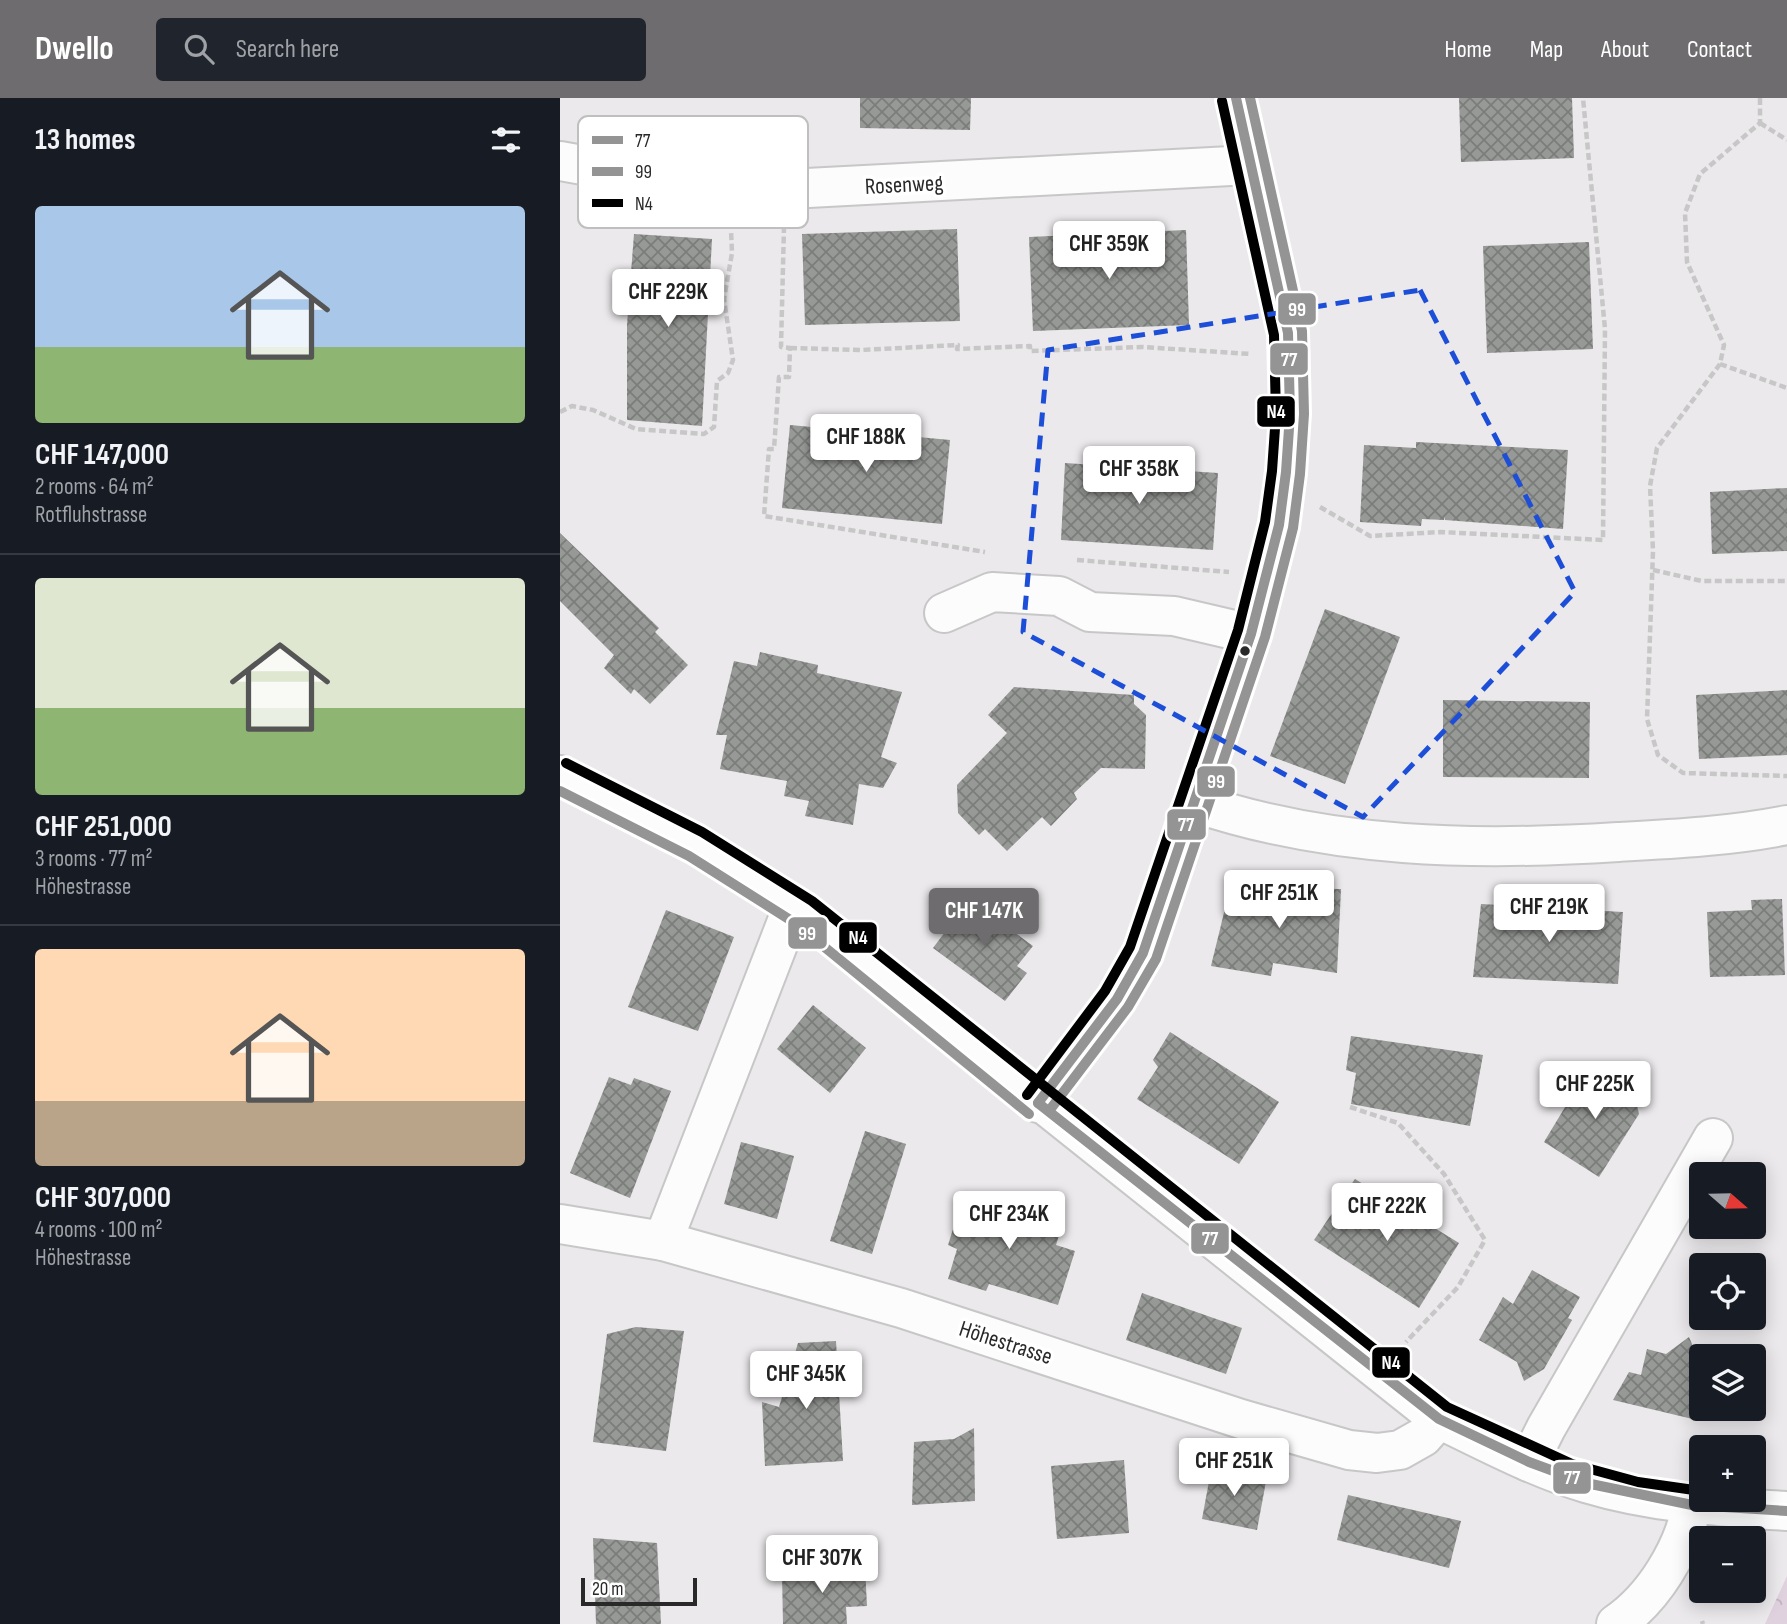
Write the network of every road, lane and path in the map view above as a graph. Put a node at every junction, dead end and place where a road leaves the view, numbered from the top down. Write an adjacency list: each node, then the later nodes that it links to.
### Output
1 (1236, 98): 8 (street)
2 (1583, 98): 17 (path)
3 (1760, 98): 4 (path)
4 (1760, 123): 5 (path); 14 (path)
5 (1787, 140)
6 (560, 161): 7 (street, Rosenweg)
7 (578, 164)
8 (1250, 165): 9 (street, Rosenweg); 13 (street)
9 (808, 189)
10 (732, 228): 16 (path)
11 (784, 228): 12 (path)
12 (790, 348): 13 (path); 18 (path)
13 (1290, 356): 24 (street)
14 (1720, 364): 15 (path); 20 (path)
15 (1787, 388)
16 (560, 412)
17 (1317, 505)
18 (995, 554)
19 (1064, 559): 21 (path)
20 (1653, 570): 22 (path); 26 (path)
21 (1243, 574)
22 (1787, 581)
23 (944, 613): 24 (street)
24 (1251, 634): 27 (street)
25 (560, 775): 29 (street)
26 (1787, 776)
27 (1194, 803): 28 (street); 30 (street)
28 (1787, 825)
29 (793, 906): 30 (street); 34 (street)
30 (1038, 1103): 36 (street)
31 (1350, 1107): 35 (path)
32 (1713, 1138): 37 (street)
33 (560, 1224): 34 (street, Höhestrasse)
34 (663, 1241): 36 (street, Höhestrasse)
35 (1400, 1348)
36 (1439, 1419): 37 (street)
37 (1529, 1462): 38 (street)
38 (1689, 1504)
39 (1766, 1510): 40 (street)
40 (1787, 1511)
41 (1691, 1512): 42 (street)
42 (1616, 1624)

